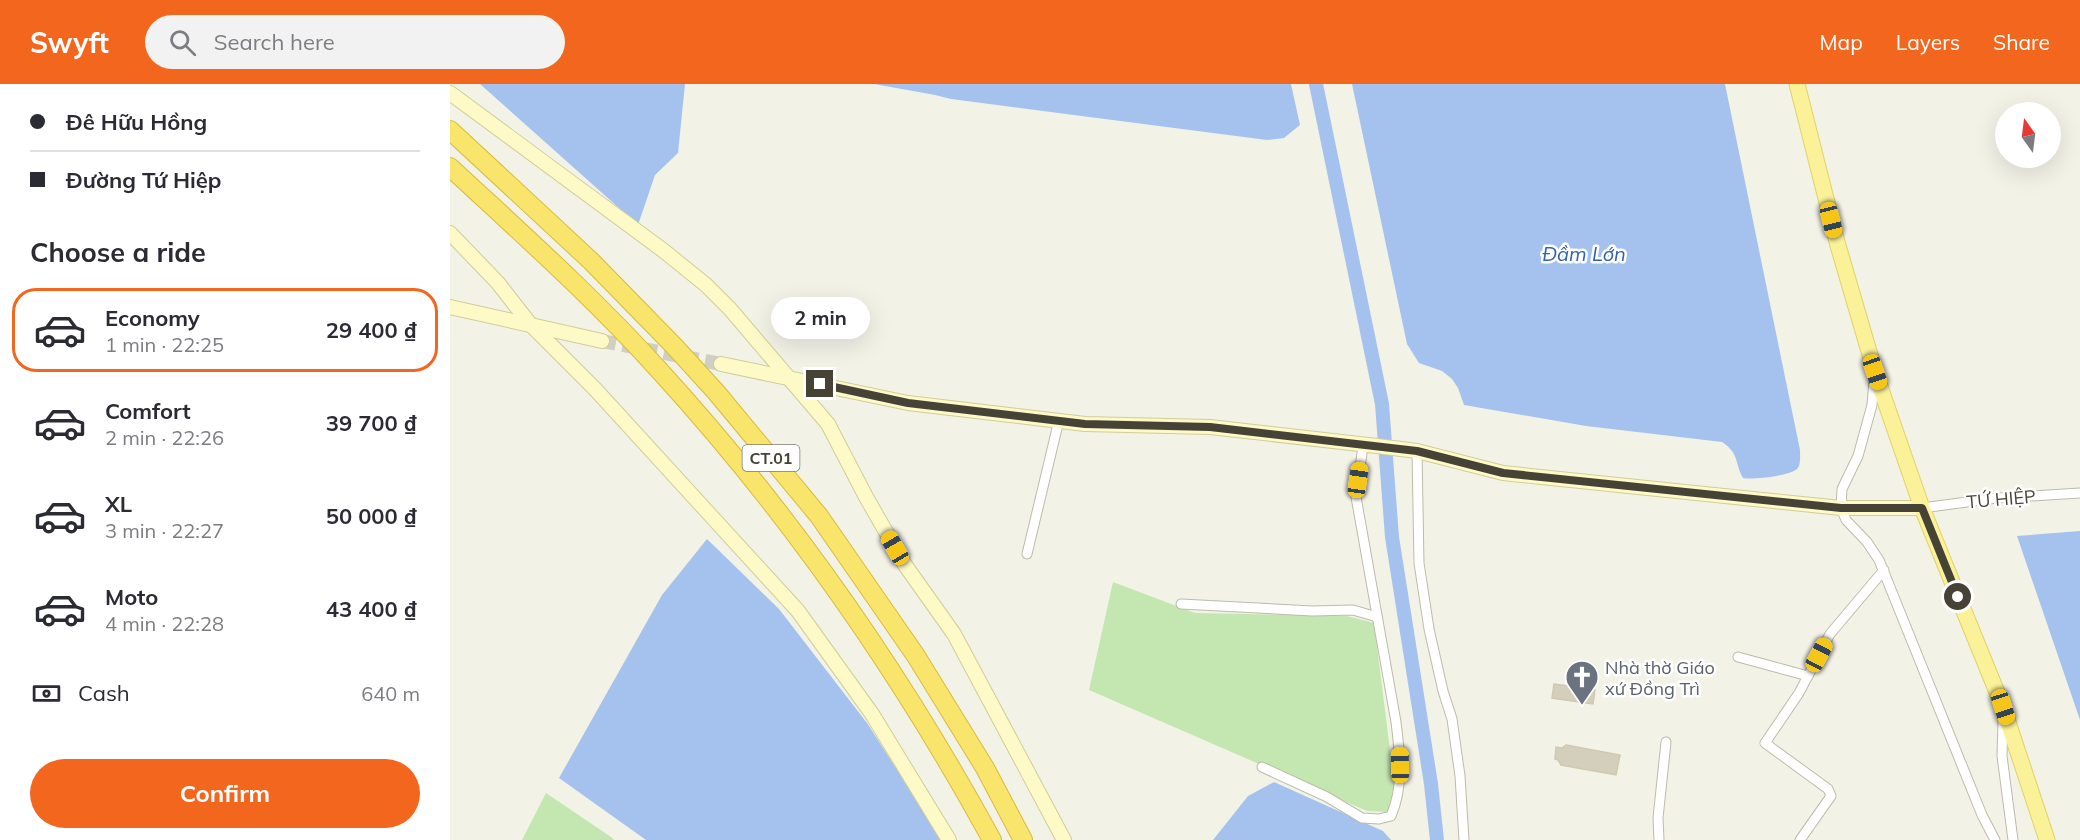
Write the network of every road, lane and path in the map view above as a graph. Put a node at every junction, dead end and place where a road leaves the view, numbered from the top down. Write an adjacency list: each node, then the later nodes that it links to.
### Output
1 (1797, 84): 10 (main road)
2 (450, 93): 11 (street)
3 (450, 130): 29 (highway, CT.01)
4 (450, 167): 28 (highway, CT.01)
5 (450, 232): 7 (street)
6 (450, 307): 7 (street)
7 (530, 324): 8 (street); 27 (street)
8 (602, 341)
9 (721, 364): 11 (street)
10 (1875, 372): 16 (street); 17 (main road)
11 (787, 377): 12 (street); 30 (street)
12 (1059, 420): 13 (street); 18 (street)
13 (1363, 446): 14 (street); 21 (street)
14 (1412, 451): 16 (street); 31 (street)
15 (2080, 493): 17 (street, TỨ HIỆP)
16 (1841, 508): 17 (street); 19 (street)
17 (1922, 508): 24 (main road)
18 (1026, 554)
19 (1884, 570): 23 (street); 34 (street)
20 (1181, 604): 21 (street)
21 (1377, 617): 26 (street)
22 (1738, 657): 23 (street)
23 (1808, 676): 33 (street)
24 (2003, 707): 35 (street); 36 (main road)
25 (1666, 742): 32 (street)
26 (1262, 766)
27 (949, 840)
28 (992, 840)
29 (1023, 840)
30 (1064, 840)
31 (1464, 840)
32 (1659, 840)
33 (1800, 840)
34 (1995, 840)
35 (2013, 840)
36 (2047, 840)

